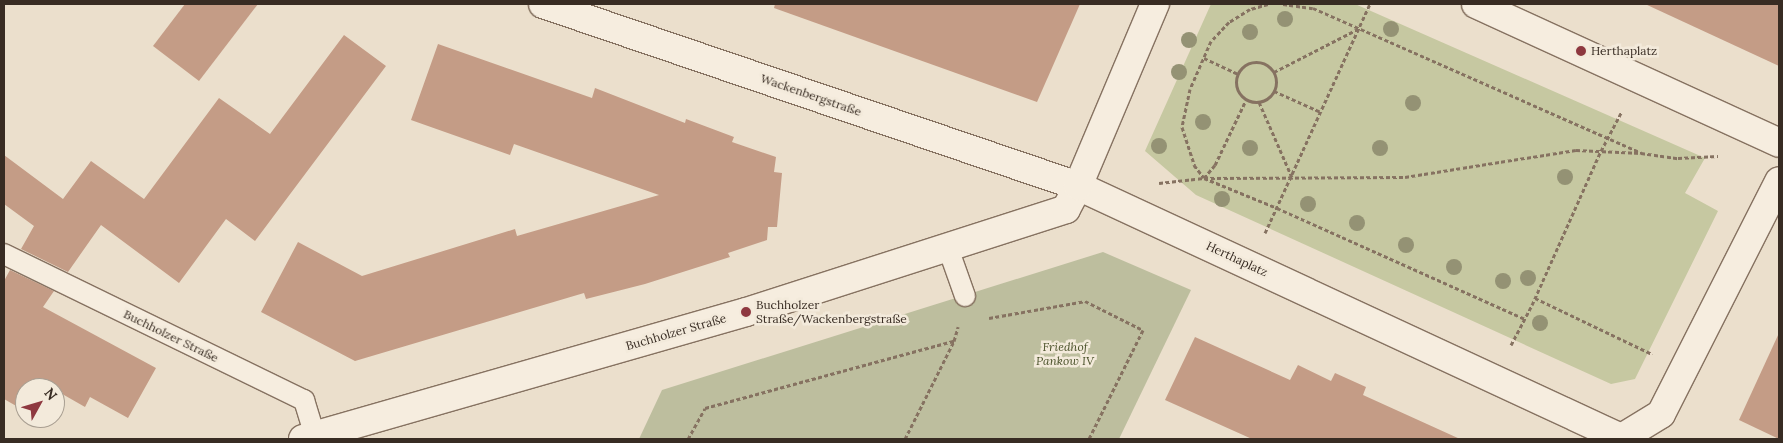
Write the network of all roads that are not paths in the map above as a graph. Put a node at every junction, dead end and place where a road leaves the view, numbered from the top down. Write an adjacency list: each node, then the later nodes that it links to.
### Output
1 (543, 4): 6 (street, Wackenbergstraße)
2 (1155, 4): 6 (street)
3 (1476, 4): 4 (street)
4 (1779, 143)
5 (1779, 181): 11 (street, Herthaplatz)
6 (1078, 186): 7 (street, Buchholzer Straße); 11 (street, Herthaplatz)
7 (948, 248): 9 (lane); 10 (street, Buchholzer Straße)
8 (4, 254): 10 (lane, Buchholzer Straße)
9 (965, 296)
10 (309, 438)
11 (1622, 439)

